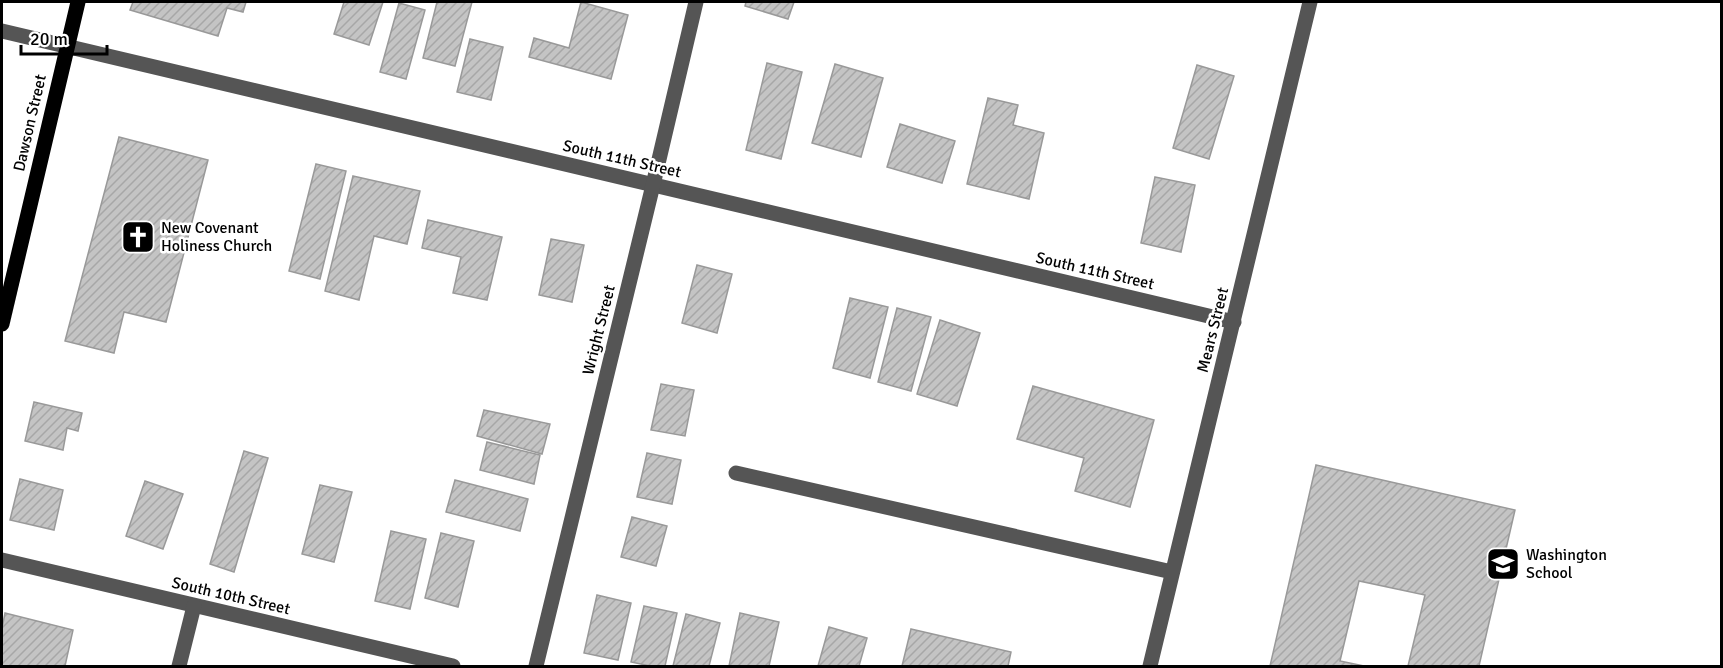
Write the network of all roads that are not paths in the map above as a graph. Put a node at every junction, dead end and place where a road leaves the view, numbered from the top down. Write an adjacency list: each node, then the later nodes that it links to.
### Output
1 (78, 2): 5 (main road, Dawson Street)
2 (696, 2): 6 (street, Wright Street)
3 (1310, 2): 7 (street, Mears Street)
4 (2, 31): 5 (street, South 11th Street)
5 (67, 47): 6 (street, South 11th Street); 8 (main road, Dawson Street)
6 (653, 185): 7 (street, South 11th Street); 15 (street, Wright Street)
7 (1234, 322): 11 (street, Mears Street)
8 (2, 324)
9 (736, 473): 11 (street)
10 (2, 560): 12 (street, South 10th Street)
11 (1172, 572): 16 (street, Mears Street)
12 (194, 606): 13 (street); 14 (street, South 10th Street)
13 (179, 666)
14 (453, 666)
15 (536, 666)
16 (1149, 666)

